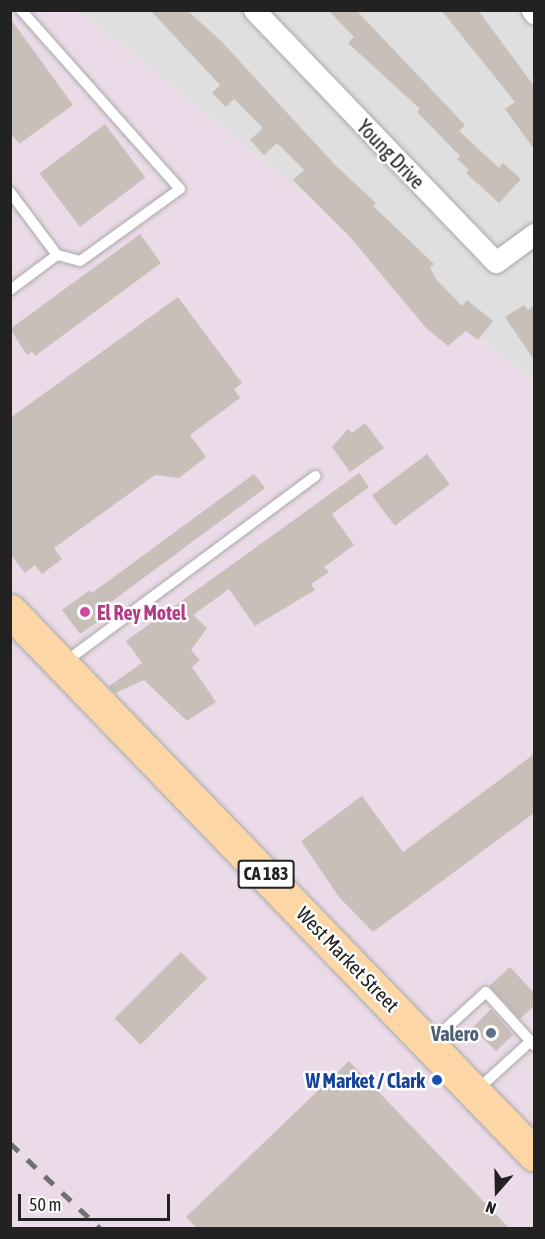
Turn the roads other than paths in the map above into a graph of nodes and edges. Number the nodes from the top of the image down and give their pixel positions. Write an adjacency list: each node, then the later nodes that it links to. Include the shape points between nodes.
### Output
1 (21, 10): 5 (lane, via 180,189 80,261)
2 (254, 10): 4 (street, Young Drive, via 495,262)
3 (10, 192): 5 (lane)
4 (534, 234)
5 (57, 255): 6 (lane)
6 (10, 290)
7 (315, 476): 9 (lane)
8 (10, 611): 9 (main road, West Market Street / CA 183)
9 (62, 664): 11 (main road, West Market Street / CA 183)
10 (533, 1043): 11 (lane, via 486,992); 12 (lane)
11 (429, 1044): 12 (main road, West Market Street / CA 183)
12 (475, 1092): 13 (main road, West Market Street / CA 183)
13 (530, 1140)

